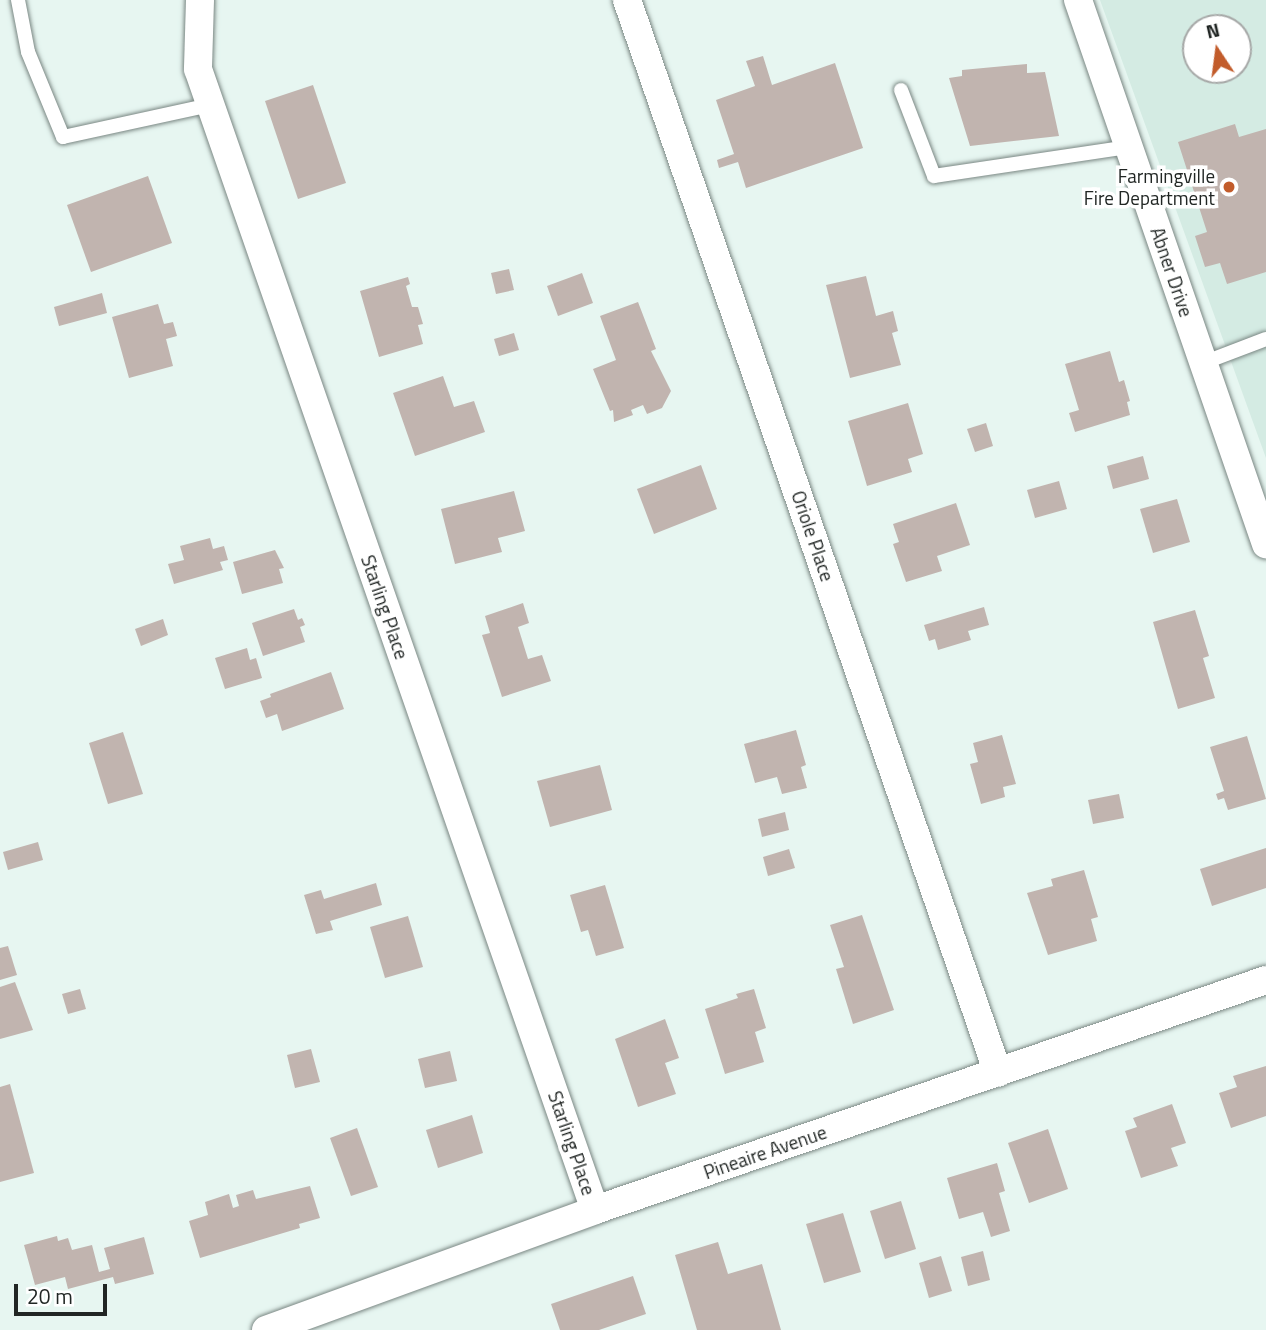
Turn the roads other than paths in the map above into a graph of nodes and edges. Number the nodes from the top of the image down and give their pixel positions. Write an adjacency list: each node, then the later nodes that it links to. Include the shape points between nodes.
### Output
1 (18, 0): 6 (lane, via 28,52 63,137)
2 (200, 0): 6 (street, Starling Place, via 198,69)
3 (627, 0): 12 (street, Oriole Place)
4 (1078, 0): 7 (street, Abner Drive)
5 (901, 90): 7 (lane, via 934,176)
6 (210, 105): 13 (street, Starling Place)
7 (1129, 147): 9 (street, Abner Drive)
8 (1266, 339): 9 (lane)
9 (1203, 363): 10 (street, Abner Drive)
10 (1265, 535)
11 (1266, 980): 12 (street, Pineaire Avenue)
12 (998, 1073): 13 (street, Pineaire Avenue)
13 (595, 1210): 14 (street, Pineaire Avenue)
14 (266, 1330)

